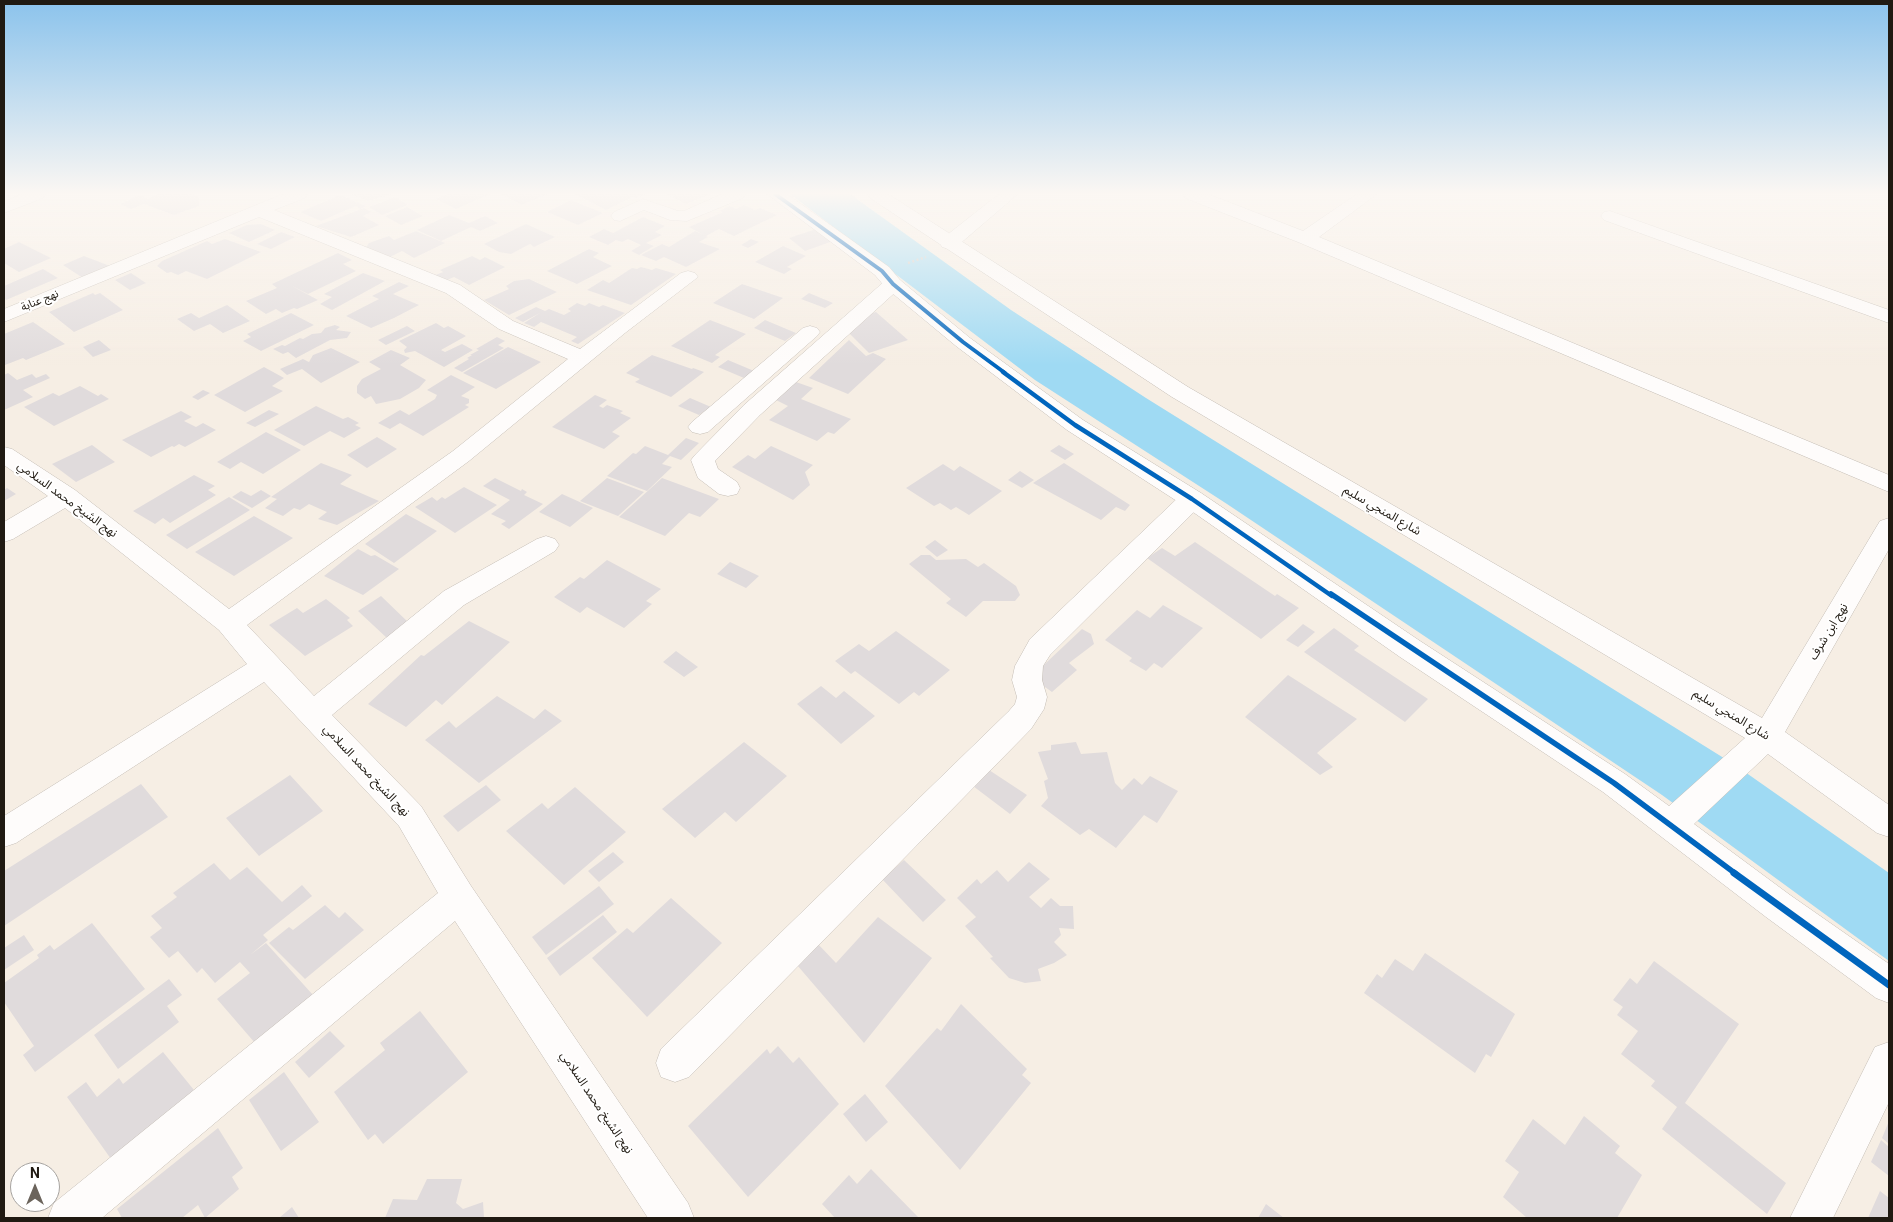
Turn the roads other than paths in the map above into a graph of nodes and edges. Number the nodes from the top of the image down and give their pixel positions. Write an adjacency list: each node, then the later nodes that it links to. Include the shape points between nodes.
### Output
1 (162, 251): 9 (street, نهج عنابة)
2 (359, 251): 11 (street, via 453,289 506,325)
3 (860, 251): 7 (street)
4 (961, 251): 24 (street, شارع المنجي سليم, via 1180,392)
5 (1336, 251): 14 (street)
6 (1707, 251): 10 (street)
7 (893, 273): 12 (street); 15 (street, via 703,460 707,473); 17 (street, via 1017,384 1075,426)
8 (688, 277): 11 (street)
9 (4, 316)
10 (1889, 317)
11 (584, 358): 21 (street, via 461,456)
12 (700, 427)
13 (4, 454): 16 (street, نهج الشيخ محمد السلامي)
14 (1889, 484)
15 (728, 488)
16 (66, 496): 19 (street); 21 (street, نهج الشيخ محمد السلامي)
17 (1192, 500): 25 (street, via 1410,649); 31 (street, via 1040,647 1029,666 1027,680 1032,697 1029,709 1020,720)
18 (1889, 527): 24 (street, نهج ابن شرف)
19 (4, 533)
20 (546, 545): 23 (street, via 454,598)
21 (229, 623): 22 (street, نهج الشيخ محمد السلامي)
22 (266, 666): 23 (street, نهج الشيخ محمد السلامي); 27 (street)
23 (313, 714): 28 (street, نهج الشيخ محمد السلامي, via 410,816)
24 (1757, 745): 25 (street, نهج ابن شرف); 26 (street, شارع المنجي سليم)
25 (1677, 820): 29 (street, via 1778,906)
26 (1889, 823)
27 (4, 833)
28 (458, 897): 32 (street); 33 (street, نهج الشيخ محمد السلامي)
29 (1889, 985)
30 (1889, 1061): 34 (street)
31 (675, 1063)
32 (70, 1218)
33 (673, 1218)
34 (1811, 1218)

